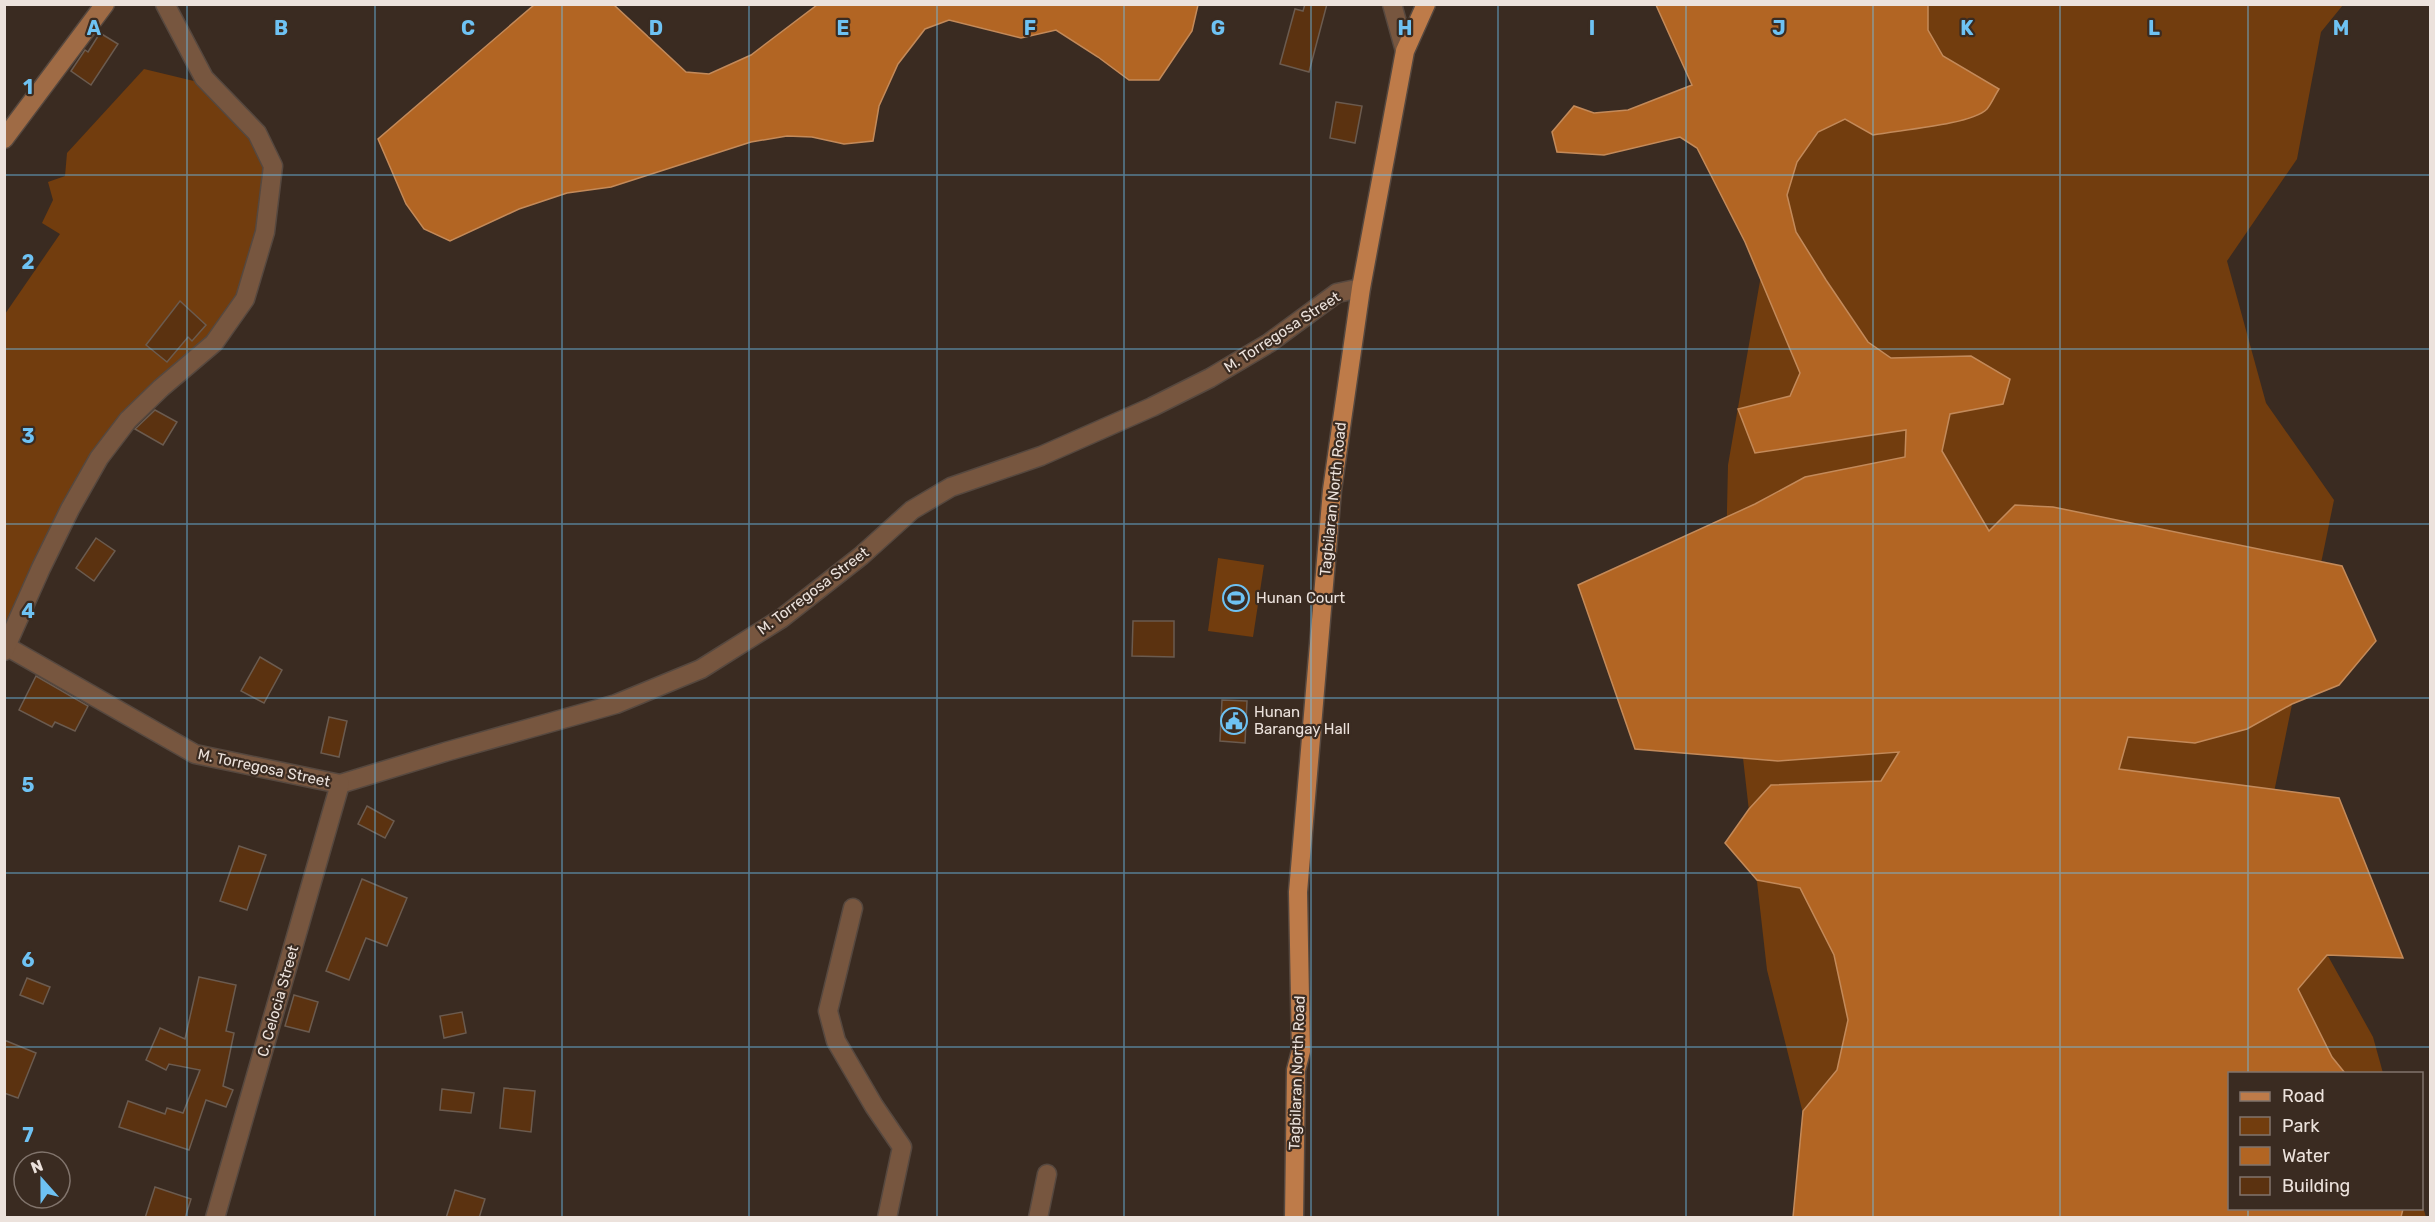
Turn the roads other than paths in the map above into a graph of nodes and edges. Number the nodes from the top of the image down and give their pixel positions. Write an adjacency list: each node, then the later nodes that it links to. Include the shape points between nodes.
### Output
1 (105, 4): 6 (street)
2 (165, 4): 8 (street, via 204,78 257,133 273,166 265,232 245,299 213,343 128,420 99,458 50,548)
3 (1392, 4): 5 (street)
4 (1426, 4): 5 (main road, Tagbilaran North Road)
5 (1405, 51): 7 (main road, Tagbilaran North Road)
6 (4, 139)
7 (1362, 288): 9 (street, M. Torregosa Street, via 1337,293 1269,343 1152,407 1041,456 951,487 912,510 782,618 701,669 616,704); 15 (main road, Tagbilaran North Road, via 1332,490 1298,892 1301,1051 1296,1070)
8 (5, 647): 9 (street, M. Torregosa Street, via 195,754)
9 (340, 784): 12 (street, C. Celocia Street)
10 (853, 908): 13 (street, via 828,1011 836,1041 902,1148)
11 (1047, 1174): 14 (street)
12 (215, 1218)
13 (887, 1218)
14 (1038, 1218)
15 (1294, 1218)

